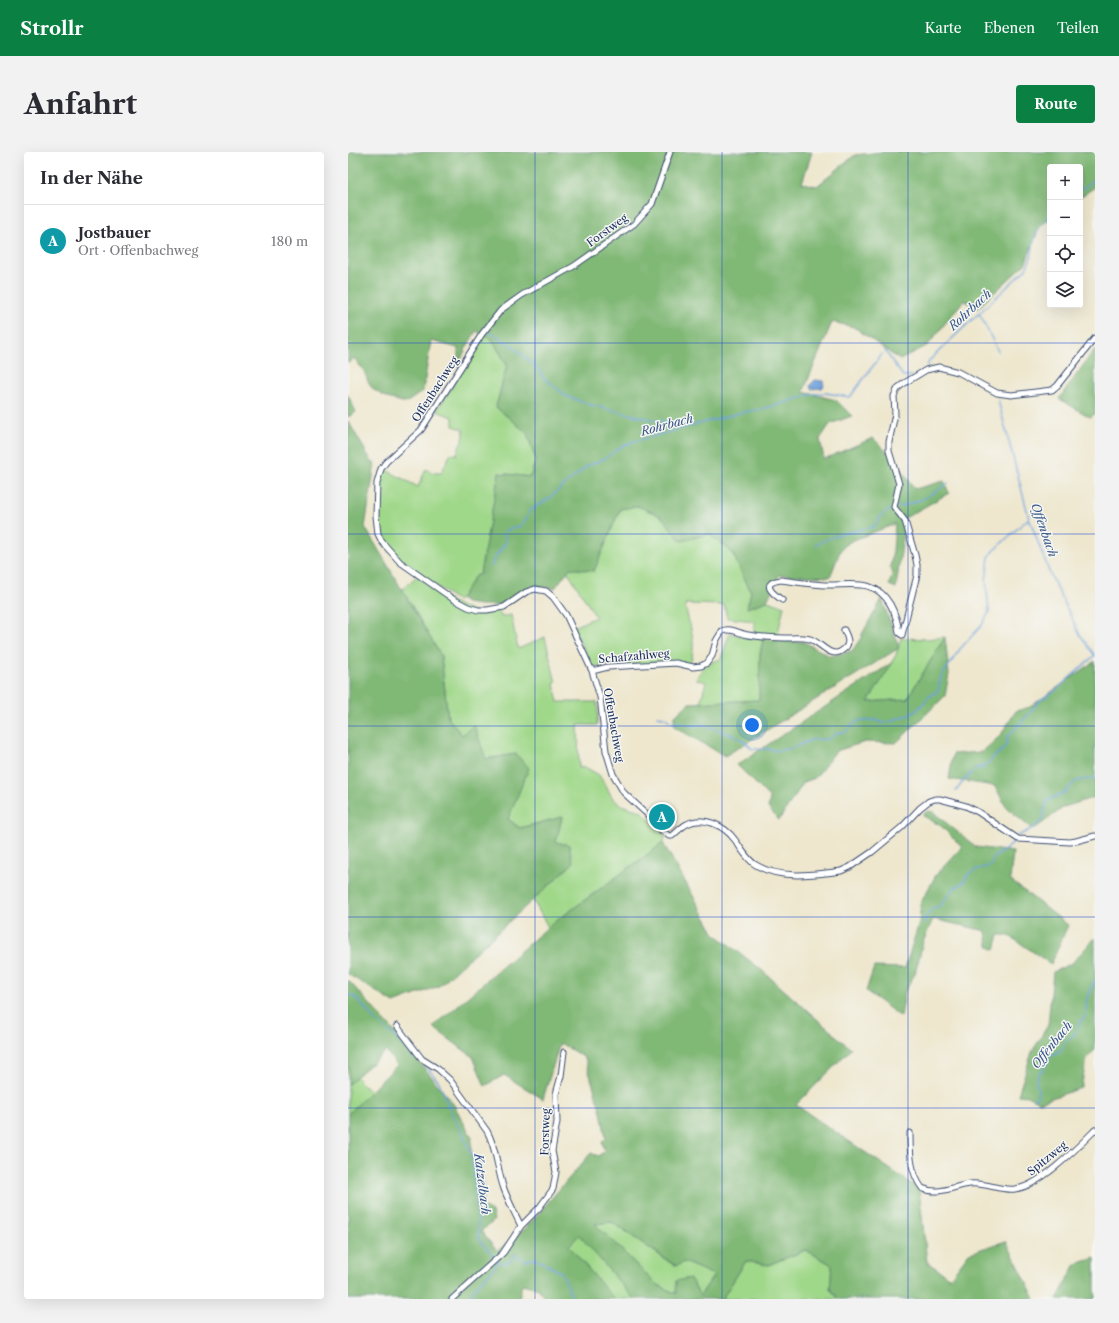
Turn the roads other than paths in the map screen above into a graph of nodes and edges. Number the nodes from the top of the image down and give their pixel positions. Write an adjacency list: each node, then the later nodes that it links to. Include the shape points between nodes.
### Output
1 (670, 152): 2 (street, Forstweg, via 652,204 634,224 574,266)
2 (522, 295): 6 (street, Offenbachweg, via 502,310 482,334 421,430 381,469 376,491 378,534 400,562 468,607 488,610 508,606 530,590 538,589 550,593 566,615)
3 (1095, 338): 4 (street, via 1052,390 1011,395 997,394 958,372 939,367 926,370 898,388 894,396 895,414 889,447 899,484 894,507 904,521 917,565 917,575 902,635 898,633 895,616 888,600 877,589 866,585 774,581 768,587)
4 (782, 600)
5 (844, 630): 6 (street, Schafzahlweg, via 848,644 838,653 827,650 809,639 771,638 726,629 716,641 712,656 701,666 676,663 608,667)
6 (592, 671): 7 (street, Offenbachweg, via 600,697 606,752 613,774 624,793 669,836 695,822 703,821 722,827 751,861 763,869 788,875 841,871 872,852 929,801 940,799 978,812 1018,838 1070,842)
7 (1095, 836)
8 (397, 1026): 12 (street, via 422,1059 450,1080 487,1131 496,1154 504,1188)
9 (564, 1052): 12 (street, Forstweg, via 556,1094 557,1122 552,1151 555,1181 550,1194)
10 (1095, 1130): 11 (street, Spitzweg, via 1057,1165 1034,1183 1023,1188 971,1184 936,1192 922,1188 914,1174)
11 (910, 1133)
12 (521, 1226): 13 (street, Forstweg, via 503,1253)
13 (452, 1299)

